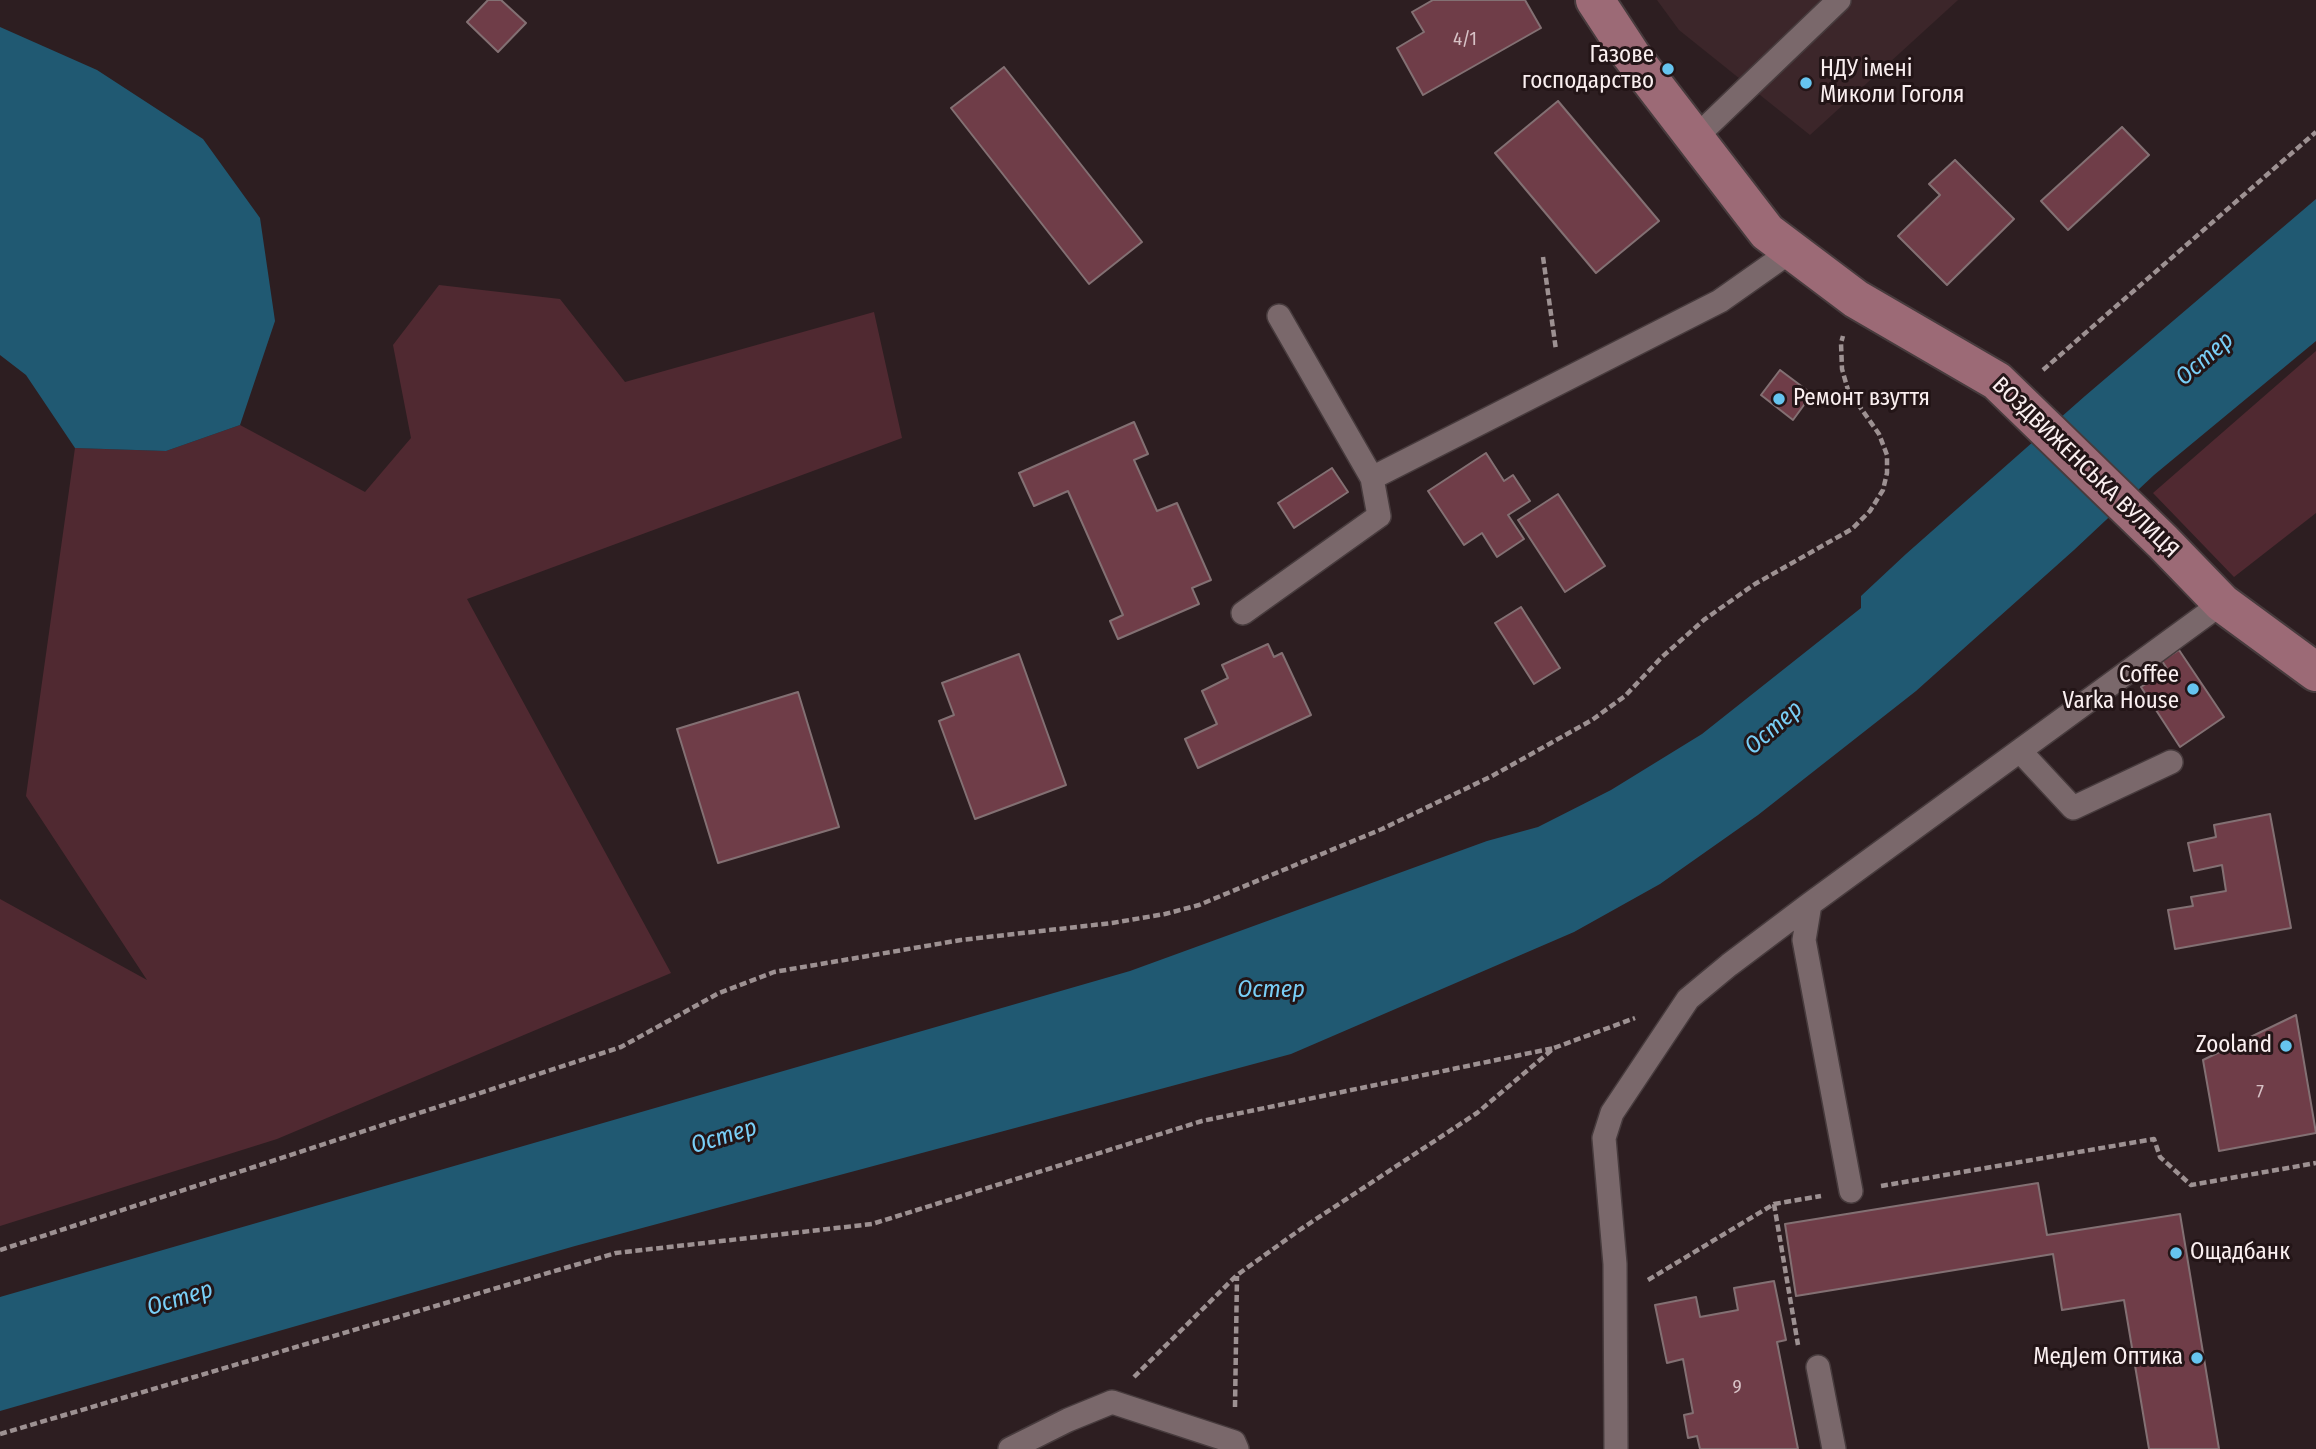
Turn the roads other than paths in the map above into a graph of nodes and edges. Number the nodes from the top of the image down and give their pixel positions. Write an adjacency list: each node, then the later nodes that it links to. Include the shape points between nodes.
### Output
1 (1595, 0): 3 (street, ВОЗДВИЖЕНСЬКА ВУЛИЦЯ)
2 (1839, 0): 3 (lane)
3 (1695, 138): 4 (street, ВОЗДВИЖЕНСЬКА ВУЛИЦЯ, via 1767,232)
4 (1791, 251): 6 (lane, via 1720,301); 7 (street, ВОЗДВИЖЕНСЬКА ВУЛИЦЯ, via 1856,299 1997,381)
5 (1279, 316): 6 (lane)
6 (1372, 478): 8 (lane, via 1379,516)
7 (2222, 603): 9 (street, ВОЗДВИЖЕНСЬКА ВУЛИЦЯ); 10 (lane)
8 (1243, 613)
9 (2316, 672)
10 (2020, 751): 11 (lane, via 2073,808); 12 (lane)
11 (2171, 762)
12 (1810, 904): 13 (lane, via 1804,940); 17 (lane, via 1688,999 1612,1113 1604,1138 1615,1264)
13 (1851, 1191)
14 (1818, 1367): 18 (lane)
15 (1235, 1446): 16 (lane, via 1112,1402)
16 (1010, 1449)
17 (1616, 1449)
18 (1834, 1449)

